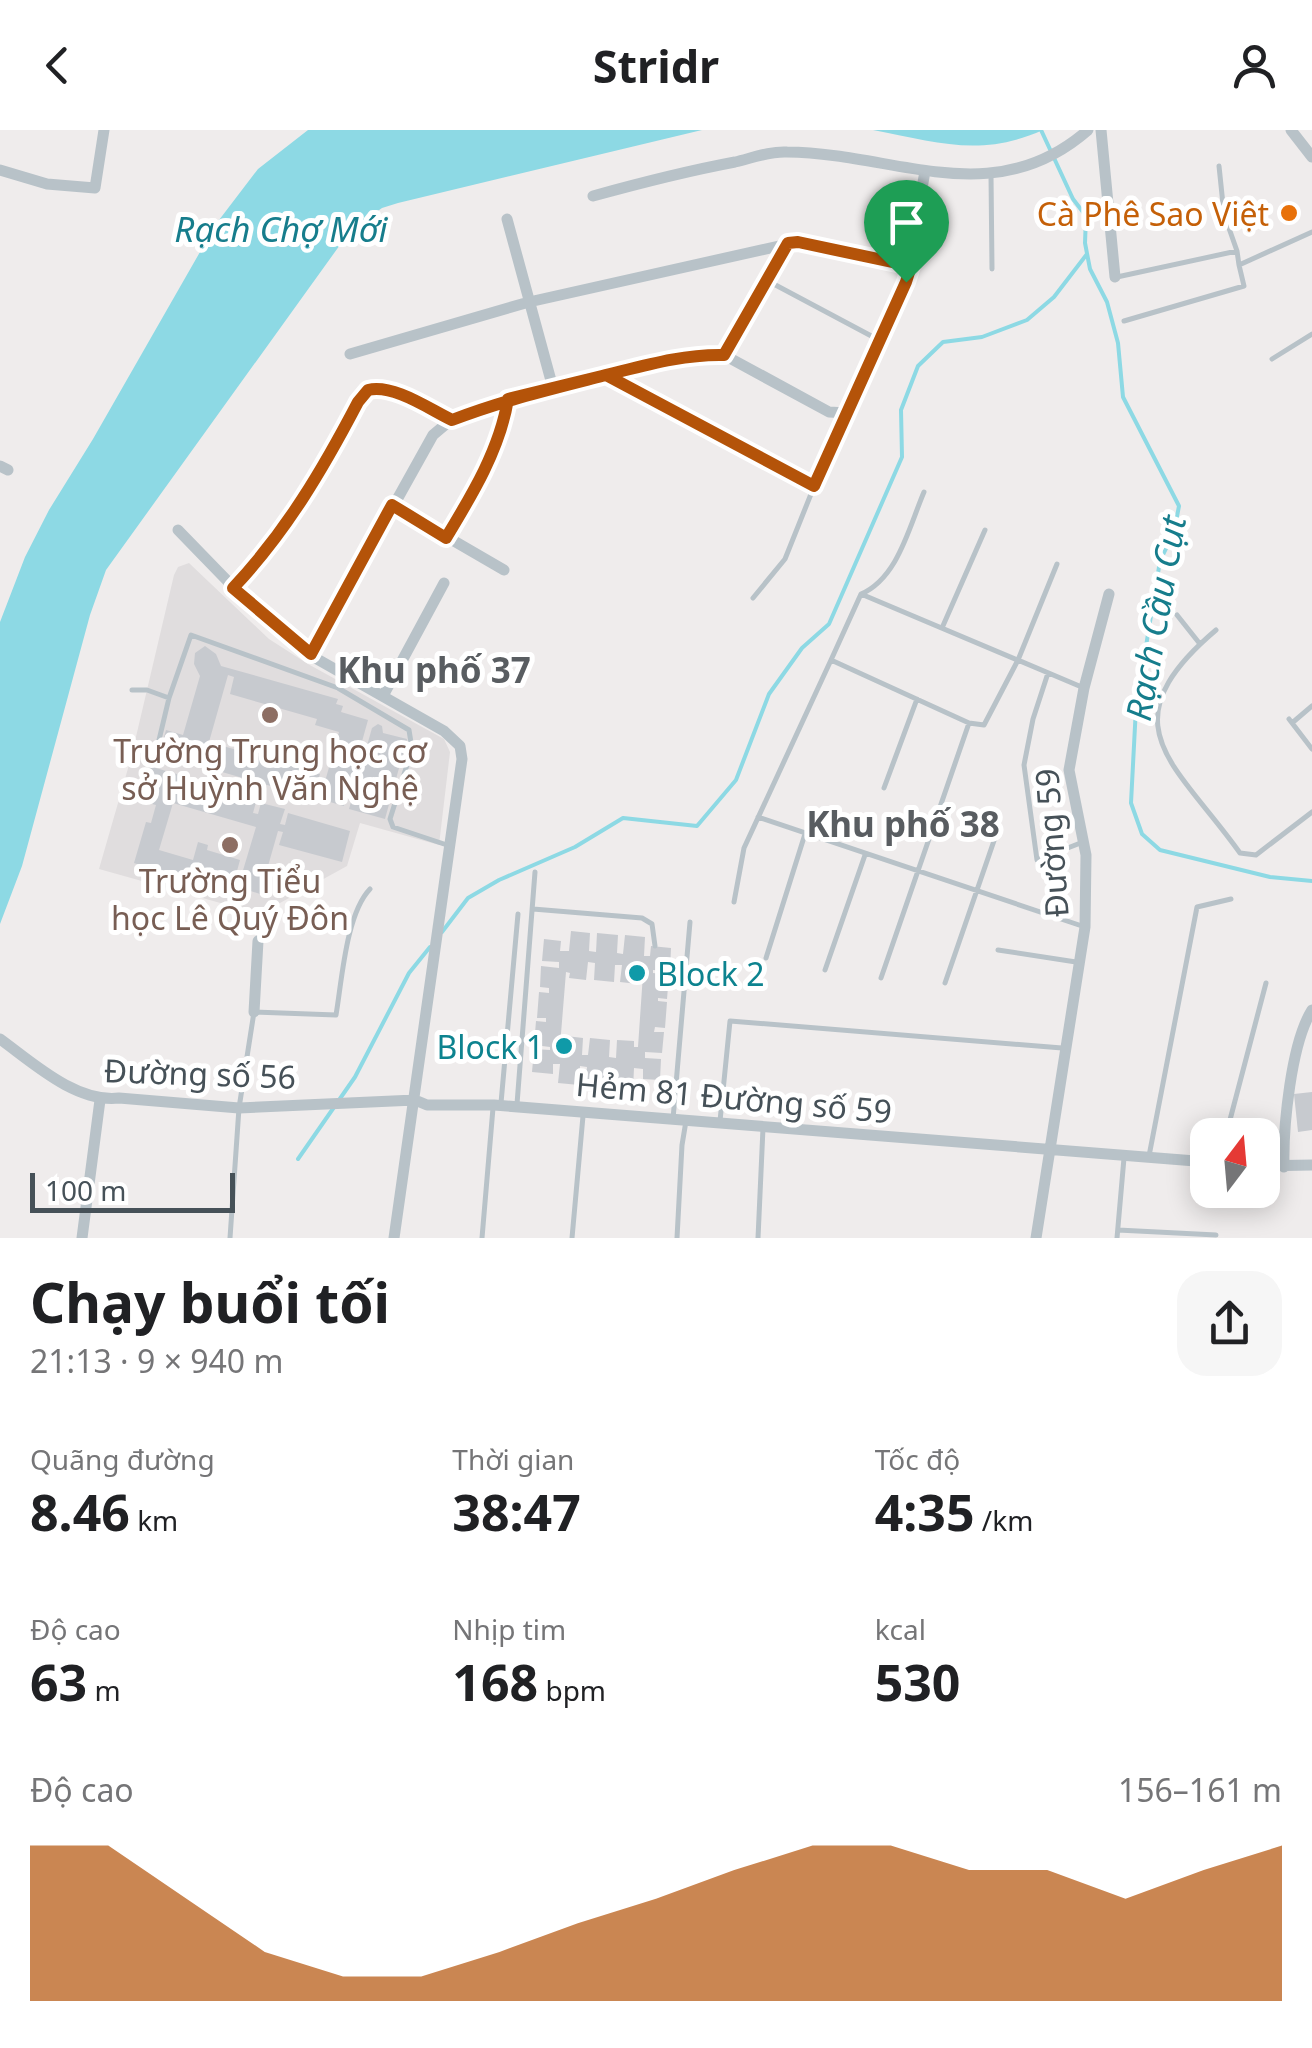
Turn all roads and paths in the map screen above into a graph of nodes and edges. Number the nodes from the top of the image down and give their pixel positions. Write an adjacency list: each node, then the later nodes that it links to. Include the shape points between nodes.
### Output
1 (104, 130): 7 (street, via 95,188 47,184)
2 (1102, 130): 18 (street)
3 (1291, 130): 5 (street)
4 (1083, 134): 9 (street, via 1032,166)
5 (1312, 157)
6 (1218, 166): 14 (lane)
7 (0, 170)
8 (924, 171): 9 (street); 10 (street, via 784,151); 16 (street)
9 (991, 175): 17 (lane)
10 (594, 196)
11 (506, 220): 20 (street)
12 (1312, 232): 15 (lane)
13 (788, 243): 16 (street); 19 (lane); 20 (street)
14 (1237, 251): 15 (lane); 18 (lane)
15 (1240, 265): 21 (lane, via 1244,286)
16 (911, 266): 23 (street)
17 (992, 269)
18 (1114, 278)
19 (767, 281): 23 (lane); 25 (lane)
20 (529, 302): 24 (street); 28 (street)
21 (1124, 322)
22 (1312, 334): 26 (lane)
23 (880, 340): 30 (street)
24 (350, 354)
25 (724, 355): 27 (street, via 692,354); 30 (street, via 828,412)
26 (1272, 359)
27 (606, 375): 28 (street); 32 (street)
28 (552, 388): 29 (street)
29 (508, 399): 31 (street); 37 (street, via 501,432)
30 (846, 414): 32 (street)
31 (452, 420): 34 (street, via 433,435); 41 (lane, via 381,388 364,394 294,514)
32 (814, 486): 44 (lane, via 784,559)
33 (924, 492): 42 (lane, via 896,558 878,587)
34 (392, 505): 37 (street); 49 (street)
35 (178, 530): 41 (street)
36 (984, 530): 46 (lane)
37 (446, 538): 39 (street)
38 (1057, 564): 51 (lane)
39 (504, 570)
40 (444, 583): 55 (street)
41 (233, 588): 49 (street)
42 (862, 594): 46 (lane); 50 (lane)
43 (1109, 594): 53 (street, Đường 59)
44 (753, 598)
45 (1177, 615): 48 (lane)
46 (942, 628): 51 (lane)
47 (1216, 630): 48 (lane)
48 (1200, 644): 63 (lane, via 1161,692 1156,725 1166,757 1240,854 1256,855)
49 (311, 654): 55 (street)
50 (832, 660): 57 (lane); 64 (lane)
51 (1018, 660): 52 (lane); 59 (lane, via 984,725)
52 (1048, 672): 53 (lane); 67 (lane, via 1024,765 1037,860)
53 (1084, 688): 67 (street, Đường 59, via 1069,770)
54 (132, 690): 56 (lane)
55 (383, 696): 68 (street, via 460,746)
56 (168, 698): 60 (lane); 68 (lane, via 191,635 338,688 409,730 412,749 393,827)
57 (917, 699): 59 (lane); 62 (lane)
58 (1312, 706): 61 (lane, via 1291,721)
59 (970, 724): 71 (lane)
60 (160, 740)
61 (1312, 749)
62 (884, 788)
63 (1312, 812)
64 (758, 817): 66 (lane); 75 (lane, via 744,848)
65 (998, 832): 73 (lane)
66 (804, 834): 69 (lane); 83 (lane)
67 (1083, 842): 79 (street, Đường 59)
68 (449, 846): 94 (street)
69 (865, 854): 71 (lane); 85 (lane)
70 (535, 872): 76 (lane)
71 (918, 872): 73 (lane); 86 (lane)
72 (370, 889): 90 (lane, via 360,898 336,1015)
73 (977, 891): 79 (lane); 87 (lane)
74 (1231, 900): 105 (lane, via 1197,908)
75 (734, 902)
76 (533, 909): 81 (lane, via 642,918 652,924); 96 (lane)
77 (518, 914): 95 (lane)
78 (690, 922): 100 (lane)
79 (1085, 927): 84 (street, Đường 59)
80 (258, 942): 90 (street)
81 (655, 946)
82 (998, 950): 84 (lane)
83 (766, 958)
84 (1079, 963): 92 (street, Đường 59)
85 (826, 970)
86 (881, 978)
87 (945, 983)
88 (1266, 983): 99 (lane)
89 (1312, 1010): 109 (street, via 1295,1063)
90 (254, 1012): 97 (lane)
91 (0, 1039): 93 (street, Đường số 56)
92 (1066, 1048): 101 (lane, via 730,1021); 103 (street, Đường 59)
93 (100, 1100): 97 (street, Đường số 56); 112 (street)
94 (415, 1100): 95 (street, Hẻm 81 Đường số 59); 97 (street, Đường số 56); 114 (street)
95 (497, 1106): 96 (street, Hẻm 81 Đường số 59); 115 (lane)
96 (516, 1107): 98 (street, Hẻm 81 Đường số 59)
97 (239, 1108): 113 (lane)
98 (583, 1112): 100 (street, Hẻm 81 Đường số 59); 116 (lane)
99 (1230, 1118)
100 (680, 1120): 101 (street, Hẻm 81 Đường số 59); 117 (lane)
101 (720, 1124): 102 (street, Hẻm 81 Đường số 59)
102 (763, 1128): 103 (street, Hẻm 81 Đường số 59); 118 (lane)
103 (1050, 1150): 104 (street, Hẻm 81 Đường số 59); 119 (street, Đường 59)
104 (1124, 1155): 105 (street, Hẻm 81 Đường số 59); 110 (lane)
105 (1149, 1156): 106 (street, Hẻm 81 Đường số 59)
106 (1190, 1160)
107 (1312, 1165): 109 (street)
108 (1280, 1167): 109 (street)
109 (1284, 1167)
110 (1118, 1230): 111 (lane); 120 (lane)
111 (1216, 1235)
112 (82, 1238)
113 (230, 1238)
114 (394, 1238)
115 (482, 1238)
116 (572, 1238)
117 (676, 1238)
118 (758, 1238)
119 (1036, 1238)
120 (1117, 1238)

